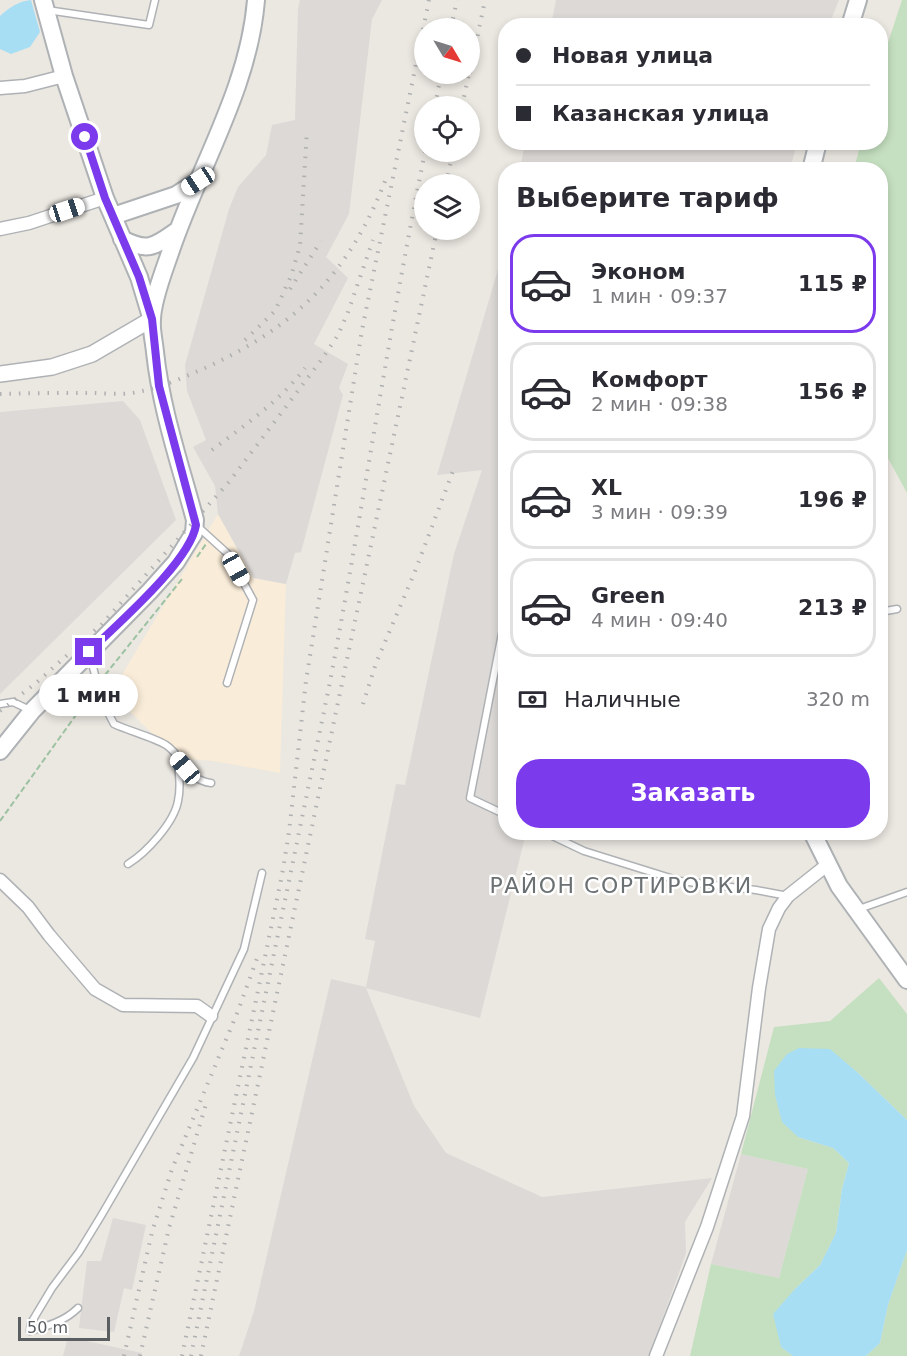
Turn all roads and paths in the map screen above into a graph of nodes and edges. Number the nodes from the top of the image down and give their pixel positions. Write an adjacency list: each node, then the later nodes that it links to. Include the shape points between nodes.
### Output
1 (154, 0): 4 (lane, via 149,25)
2 (256, 0): 8 (main road, via 246,56)
3 (858, 0): 5 (main road)
4 (44, 5): 6 (main road)
5 (852, 18)
6 (64, 76): 7 (street); 9 (main road)
7 (0, 88)
8 (198, 181): 10 (main road, via 176,195); 12 (main road)
9 (105, 198): 10 (main road); 11 (street)
10 (113, 216): 13 (main road)
11 (0, 229)
12 (178, 230): 13 (main road, via 148,247); 14 (main road)
13 (122, 239): 14 (main road)
14 (152, 319): 15 (street, via 92,354 52,367); 16 (main road, via 159,386)
15 (0, 374)
16 (195, 522): 19 (main road, via 194,533 176,562); 21 (lane, via 228,554 253,600)
17 (897, 609): 18 (lane)
18 (888, 611)
19 (89, 652): 23 (main road); 25 (lane, via 102,701 114,724 167,746)
20 (498, 654): 27 (lane, via 470,798)
21 (227, 683)
22 (0, 704): 23 (lane, via 13,702)
23 (32, 711): 24 (main road)
24 (0, 751)
25 (177, 758): 26 (lane, via 202,782); 30 (lane, via 178,804 162,831)
26 (211, 783)
27 (498, 811)
28 (561, 840): 35 (lane, via 680,881)
29 (816, 840): 31 (main road)
30 (128, 864)
31 (827, 865): 35 (street); 36 (main road)
32 (262, 873): 38 (lane, via 244,949)
33 (0, 880): 38 (street, via 28,907 95,989 123,1005 197,1006)
34 (907, 892): 36 (lane)
35 (788, 896): 40 (street, via 769,929 743,1116 707,1227)
36 (855, 911): 37 (main road)
37 (907, 980)
38 (211, 1016): 39 (lane, via 193,1058 79,1252 31,1323 30,1331 69,1316)
39 (78, 1308)
40 (656, 1356)

